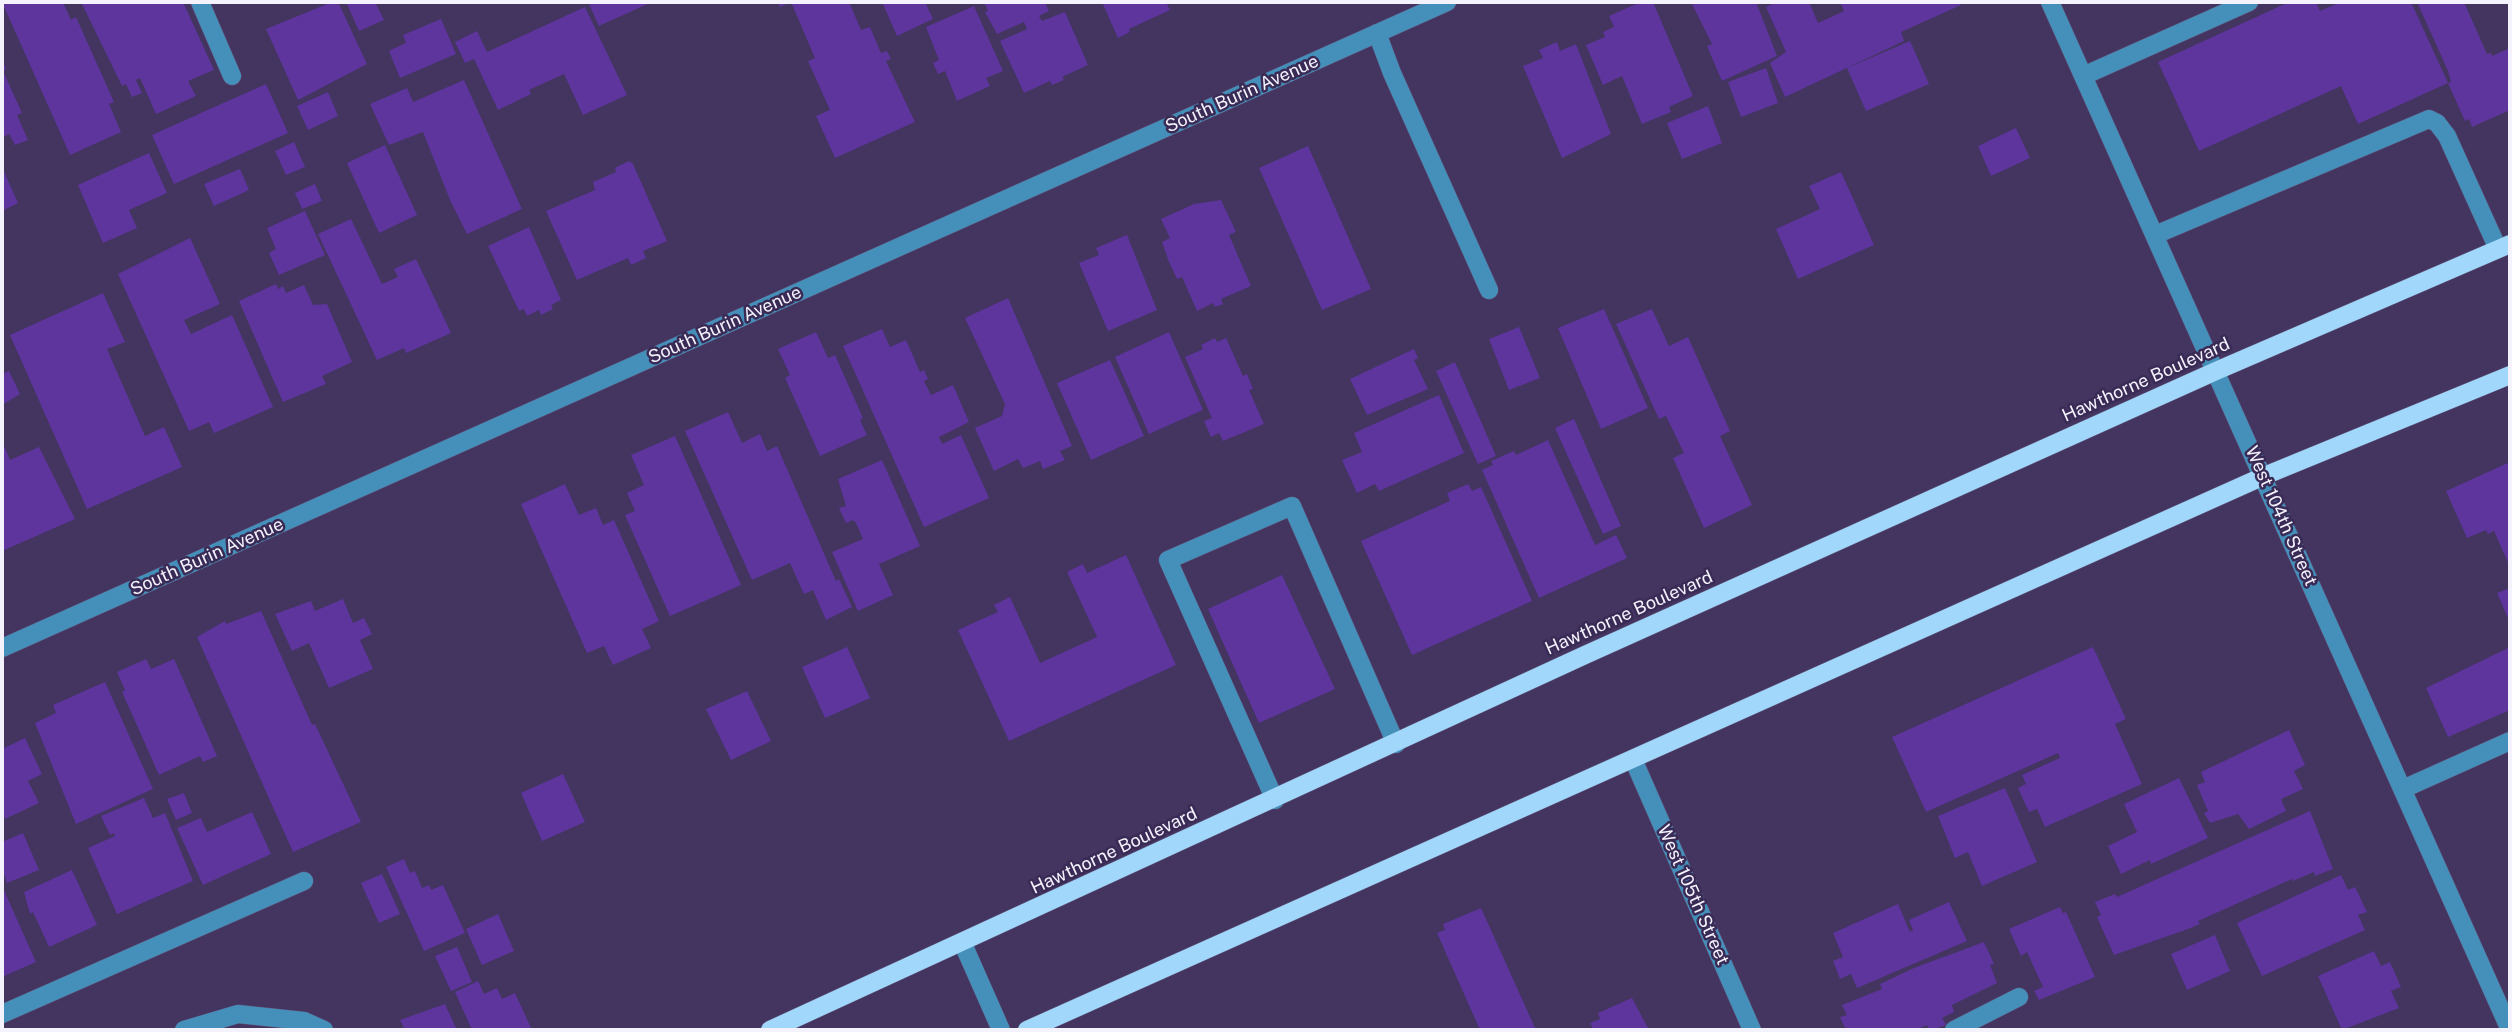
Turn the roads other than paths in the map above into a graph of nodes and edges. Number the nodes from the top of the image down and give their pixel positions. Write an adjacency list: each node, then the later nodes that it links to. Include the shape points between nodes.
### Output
1 (201, 2): 6 (street)
2 (1447, 2): 5 (street, South Burin Avenue)
3 (2050, 2): 7 (street, West 104th Street)
4 (2249, 2): 7 (street)
5 (1377, 33): 10 (street); 14 (street, South Burin Avenue)
6 (232, 76)
7 (2083, 76): 8 (street, West 104th Street)
8 (2155, 235): 9 (street, via 2429,119 2447,136); 11 (street, West 104th Street)
9 (2504, 247): 11 (main road, Hawthorne Boulevard)
10 (1489, 290)
11 (2216, 372): 13 (street, West 104th Street); 16 (main road, Hawthorne Boulevard)
12 (2510, 374): 13 (main road)
13 (2264, 476): 17 (main road); 18 (street, West 104th Street)
14 (2, 649)
15 (2510, 741): 18 (street)
16 (1395, 744): 19 (main road, Hawthorne Boulevard); 19 (street, via 1292,506 1168,560)
17 (1633, 759): 28 (main road); 29 (street, West 105th Street)
18 (2403, 789): 31 (street, West 104th Street)
19 (1275, 800): 21 (main road, Hawthorne Boulevard)
20 (304, 881): 23 (street)
21 (963, 944): 26 (main road, Hawthorne Boulevard); 27 (street)
22 (2019, 996): 30 (street)
23 (2, 1014)
24 (184, 1030): 25 (street, via 239,1014 304,1021)
25 (324, 1030)
26 (769, 1030)
27 (1001, 1030)
28 (1027, 1030)
29 (1752, 1030)
30 (1954, 1030)
31 (2510, 1030)

